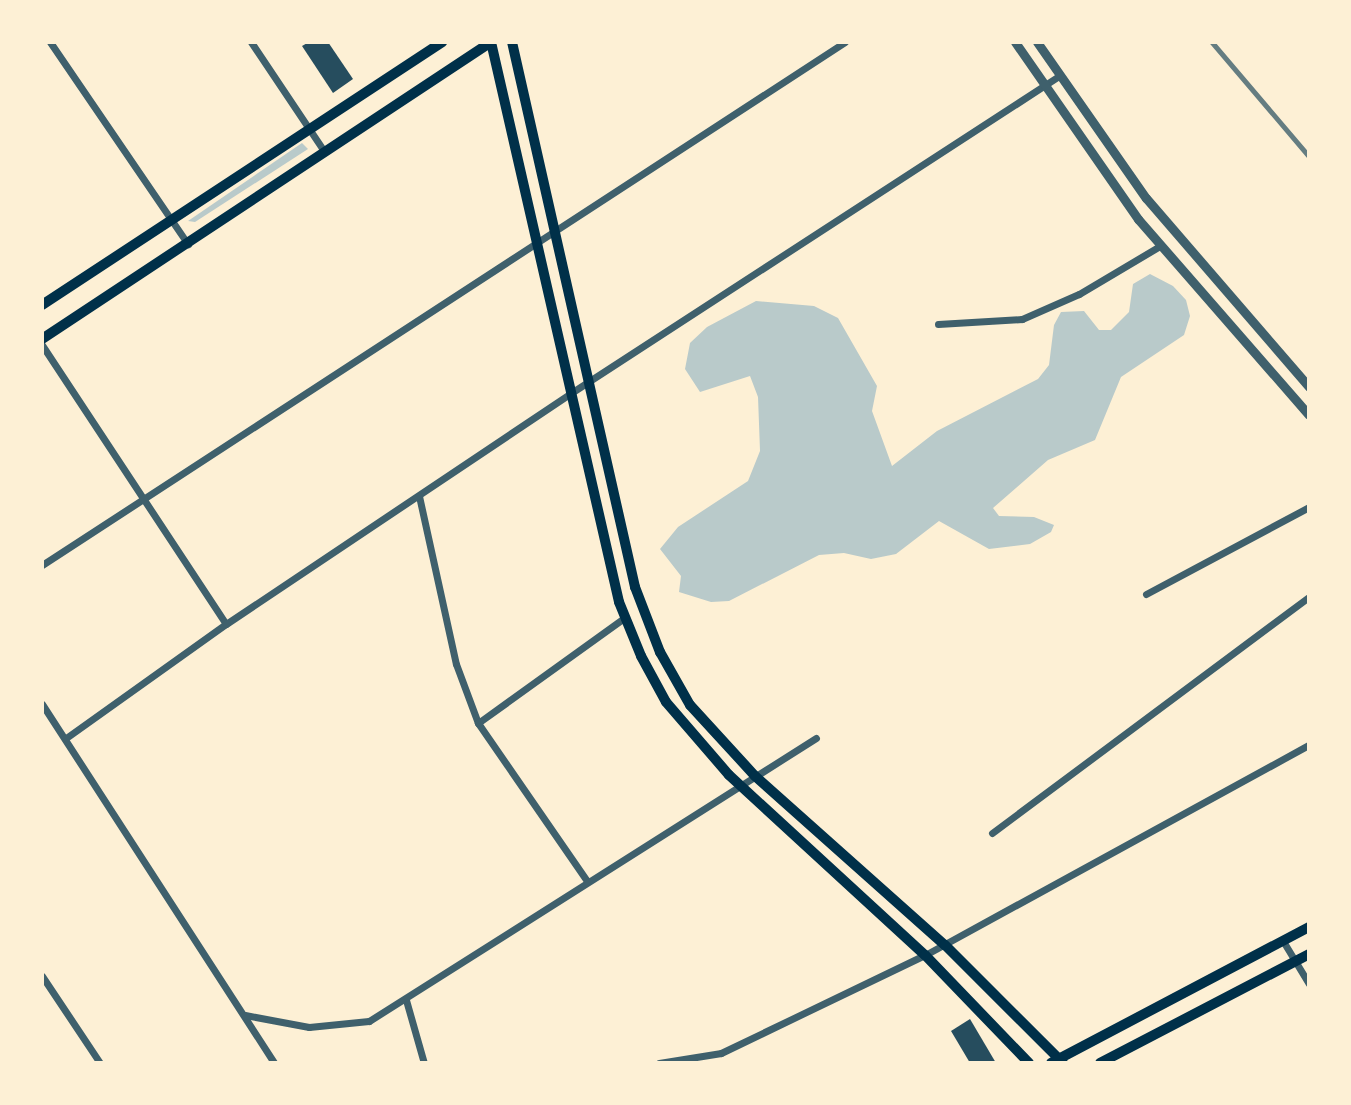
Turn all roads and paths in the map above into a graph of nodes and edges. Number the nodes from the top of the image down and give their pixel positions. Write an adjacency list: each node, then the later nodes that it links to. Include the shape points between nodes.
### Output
1 (50, 42): 13 (street)
2 (251, 42): 11 (street)
3 (442, 42): 11 (main road)
4 (491, 42): 12 (main road); 15 (main road)
5 (512, 42): 14 (main road)
6 (845, 42): 14 (street)
7 (1015, 42): 10 (street)
8 (1037, 42): 9 (street)
9 (1059, 76): 10 (street); 23 (street, via 1188,251)
10 (1044, 86): 17 (street); 22 (street)
11 (309, 127): 12 (street); 13 (main road)
12 (324, 151): 16 (main road)
13 (170, 219): 16 (street); 18 (main road)
14 (555, 231): 15 (street); 22 (main road)
15 (539, 242): 24 (main road); 27 (street)
16 (188, 244): 20 (main road)
17 (1160, 246): 19 (street, via 1079,294 1022,318); 25 (street)
18 (42, 305)
19 (938, 324)
20 (42, 339)
21 (42, 345): 27 (street)
22 (590, 384): 24 (street); 39 (main road, via 645,619 690,705)
23 (1309, 387)
24 (571, 393): 26 (street); 32 (main road)
25 (1309, 415)
26 (419, 496): 33 (street); 35 (street, via 456,664)
27 (145, 499): 29 (street); 33 (street)
28 (1309, 507): 30 (street)
29 (42, 565)
30 (1146, 594)
31 (1309, 597): 41 (street)
32 (624, 618): 35 (street); 40 (main road, via 666,702)
33 (226, 624): 36 (street)
34 (42, 704): 36 (street)
35 (478, 723): 42 (street)
36 (66, 738): 52 (street)
37 (816, 738): 39 (street)
38 (1309, 745): 45 (street)
39 (755, 776): 40 (street); 45 (main road)
40 (740, 785): 42 (street); 47 (main road)
41 (992, 833)
42 (587, 881): 51 (street)
43 (1309, 927): 44 (main road)
44 (1283, 941): 48 (street); 53 (main road)
45 (945, 945): 47 (street); 53 (main road)
46 (1309, 954): 48 (main road)
47 (925, 955): 57 (street, via 721,1053); 58 (main road)
48 (1296, 961): 50 (street); 59 (main road)
49 (42, 976): 54 (street)
50 (1309, 984)
51 (407, 1000): 52 (street, via 369,1021 335,1028); 56 (street)
52 (245, 1015): 55 (street)
53 (1058, 1061)
54 (100, 1063)
55 (274, 1063)
56 (424, 1063)
57 (659, 1063)
58 (1030, 1063)
59 (1100, 1063)

